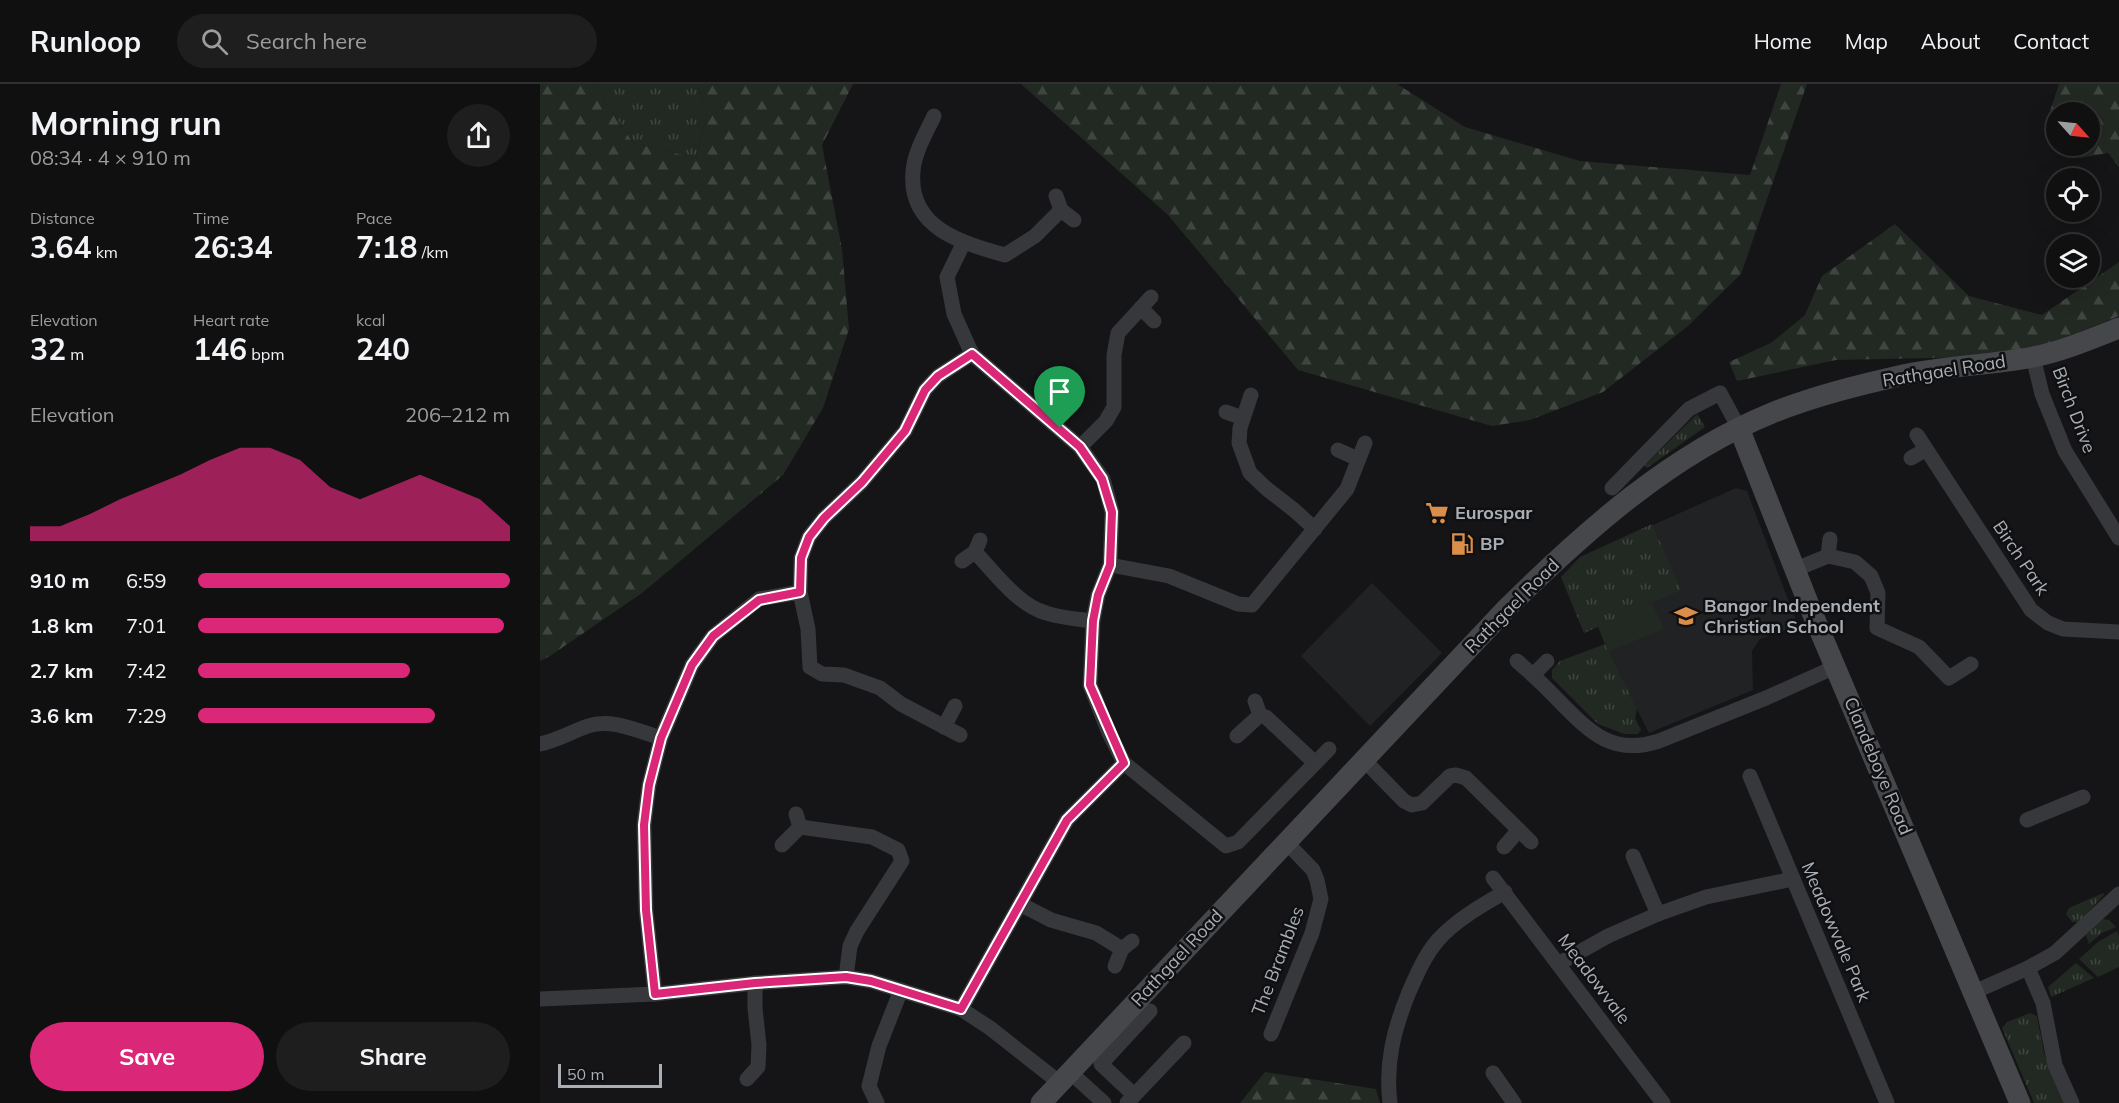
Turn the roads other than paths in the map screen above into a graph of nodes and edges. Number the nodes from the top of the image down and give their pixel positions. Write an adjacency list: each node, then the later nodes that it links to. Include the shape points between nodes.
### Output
1 (934, 116): 3 (street, via 912,171 915,199 927,222)
2 (1064, 208): 3 (street, via 1035,236 1005,255)
3 (964, 242): 6 (street, via 947,277 954,314)
4 (1154, 321): 14 (street, via 1146,303 1118,333 1113,407 1106,421)
5 (2119, 328): 7 (street, Rathgael Road)
6 (972, 354): 14 (street); 27 (street, via 938,376 925,390 905,431 809,537 801,558)
7 (2033, 357): 11 (street, Rathgael Road, via 1894,378 1825,394); 21 (street, Birch Drive, via 2042,394 2065,452)
8 (1251, 395): 10 (street)
9 (1226, 412): 10 (street)
10 (1243, 418): 20 (street, via 1239,442 1250,472)
11 (1739, 428): 19 (street, via 1720,393 1689,409); 26 (street, Clandeboye Road); 42 (street, Rathgael Road, via 1634,495 1556,561)
12 (1917, 435): 16 (street, Birch Park)
13 (1365, 443): 18 (street)
14 (1080, 447): 25 (street, via 1102,479 1112,512)
15 (1338, 450): 18 (street)
16 (1926, 450): 17 (street); 29 (street, Birch Park, via 2031,610 2063,629)
17 (1911, 458)
18 (1358, 459): 20 (street, via 1347,489)
19 (1612, 488)
20 (1315, 529): 25 (street, via 1252,606 1169,576)
21 (2119, 538)
22 (1830, 539): 23 (street)
23 (1828, 556): 26 (street); 32 (street, via 1855,562 1871,576 1878,593 1877,628 1919,647 1949,678)
24 (962, 561): 28 (street, via 978,546 1015,594 1034,608 1047,614)
25 (1110, 565): 28 (street)
26 (1796, 569): 33 (street, Clandeboye Road)
27 (800, 592): 36 (street, via 808,629 810,667 822,674 844,675 880,688); 39 (street, via 759,600 713,636 692,665)
28 (1093, 621): 43 (street, via 1090,685)
29 (2119, 632)
30 (1547, 660): 34 (street)
31 (1517, 661): 34 (street)
32 (1971, 664)
33 (1835, 667): 34 (street, via 1659,741 1631,746 1587,729); 66 (street, Clandeboye Road)
34 (1533, 675)
35 (955, 706): 36 (street)
36 (944, 727): 37 (street)
37 (960, 735)
38 (1238, 736): 44 (street, via 1258,708)
39 (661, 738): 40 (street, via 612,723 590,726); 67 (street, via 644,825 646,910)
40 (540, 744)
41 (1329, 749): 44 (street)
42 (1364, 760): 48 (street, via 1412,805 1422,803 1450,776 1466,778); 49 (street, Rathgael Road)
43 (1124, 763): 44 (street, via 1226,846 1238,842); 58 (street, via 1067,820)
44 (1315, 763)
45 (1750, 776): 55 (street, Meadowvale Park)
46 (2083, 797): 47 (street)
47 (2027, 820)
48 (1519, 830): 50 (street); 52 (street)
49 (1286, 842): 71 (street, The Brambles, via 1313,870 1321,899 1312,933); 74 (street, Rathgael Road)
50 (1531, 842)
51 (782, 845): 63 (street, via 798,821 873,837 898,850 902,861 850,946)
52 (1504, 847)
53 (1633, 856): 59 (street)
54 (1493, 878): 56 (street, Meadowvale)
55 (1793, 879): 59 (street, via 1706,897); 83 (street, Meadowvale Park)
56 (1505, 892): 60 (street, Meadowvale); 80 (street, via 1448,930 1424,961 1392,1040 1388,1071)
57 (2119, 894): 62 (street, via 2055,953)
58 (1020, 904): 61 (street, via 1051,920 1127,945); 69 (street)
59 (1658, 914): 60 (street)
60 (1558, 964): 82 (street, Meadowvale)
61 (1115, 966)
62 (2028, 968): 66 (street); 85 (street, via 2043,1003 2055,1065)
63 (846, 977): 64 (street); 65 (street)
64 (755, 983): 67 (street); 75 (street, via 758,1067)
65 (901, 990): 69 (street); 77 (street, via 869,1086)
66 (1974, 992): 84 (street, Clandeboye Road)
67 (655, 994): 68 (street)
68 (540, 999)
69 (961, 1009): 74 (street)
70 (1150, 1011): 76 (street, via 1101,1064)
71 (1271, 1034)
72 (1184, 1043): 76 (street)
73 (1493, 1073): 81 (street)
74 (1065, 1078): 78 (street, Rathgael Road); 79 (street)
75 (747, 1079)
76 (1130, 1099)
77 (877, 1103)
78 (1041, 1103)
79 (1104, 1103)
80 (1390, 1103)
81 (1514, 1103)
82 (1663, 1103)
83 (1887, 1103)
84 (2020, 1103)
85 (2072, 1103)

